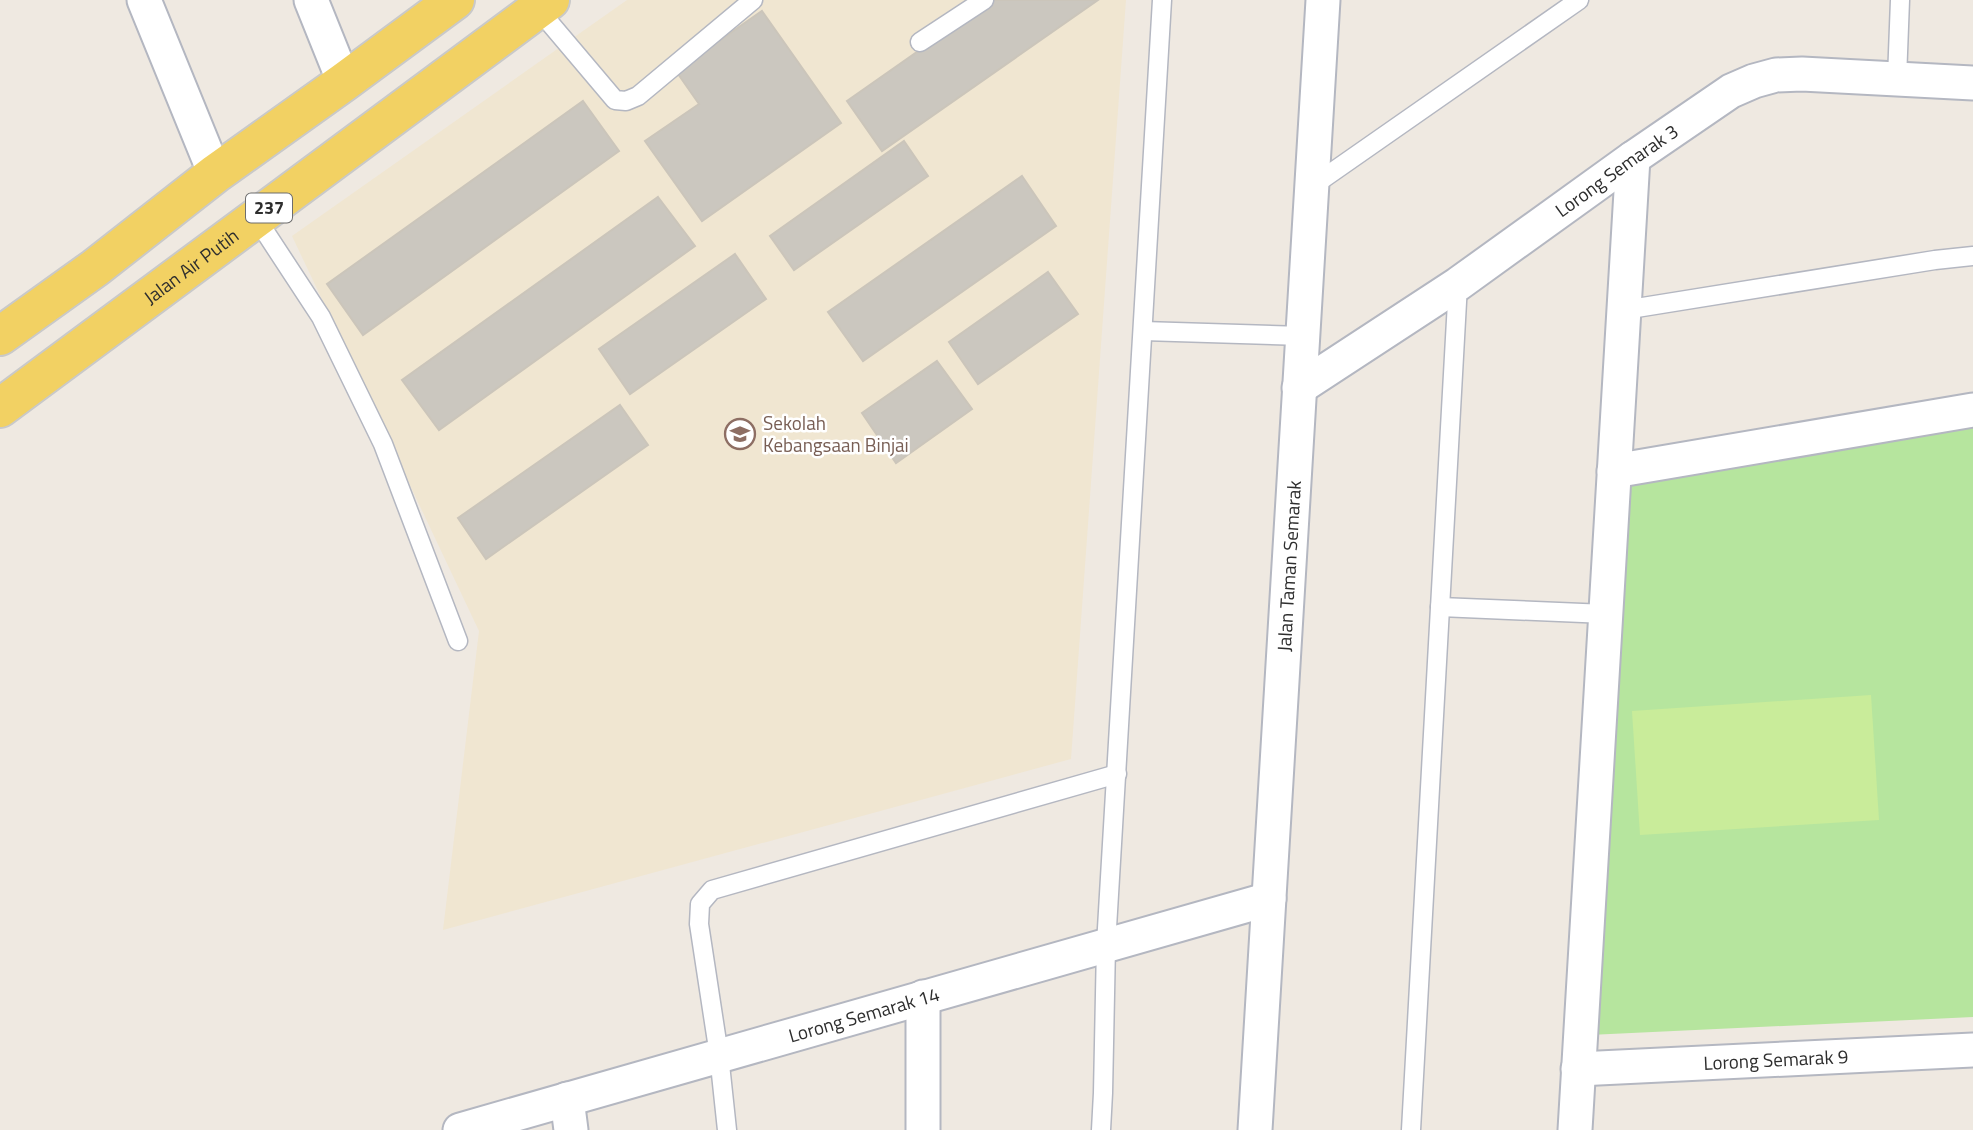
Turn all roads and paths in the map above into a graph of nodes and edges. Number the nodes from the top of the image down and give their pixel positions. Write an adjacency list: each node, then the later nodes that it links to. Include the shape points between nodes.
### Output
1 (144, 0): 16 (street)
2 (311, 0): 13 (street)
3 (455, 0): 13 (main road)
4 (754, 0): 10 (lane, via 638,96 626,101 615,100)
5 (984, 0): 11 (lane)
6 (1162, 0): 22 (lane)
7 (1579, 0): 17 (lane)
8 (1900, 0): 12 (lane)
9 (1324, 1): 17 (street, Jalan Taman Semarak)
10 (544, 4): 18 (main road, Jalan Air Putih / 237)
11 (920, 42)
12 (1897, 79): 14 (street, Lorong Semarak 3); 15 (street, Lorong Semarak 3, via 1802,74 1755,81 1731,91)
13 (344, 82): 16 (main road)
14 (1973, 83)
15 (1633, 158): 20 (street, Lorong Semarak 3); 21 (street)
16 (215, 174): 24 (main road)
17 (1311, 187): 23 (street, Jalan Taman Semarak)
18 (256, 218): 26 (main road, Jalan Air Putih / 237); 31 (lane, via 321,317 383,444)
19 (1973, 256): 21 (lane)
20 (1458, 284): 25 (street, Lorong Semarak 3); 29 (lane)
21 (1624, 310): 28 (street)
22 (1143, 331): 23 (lane); 32 (lane)
23 (1303, 336): 25 (street, Jalan Taman Semarak)
24 (0, 337)
25 (1299, 388): 33 (street, Jalan Taman Semarak)
26 (0, 408)
27 (1973, 410): 28 (street)
28 (1614, 471): 30 (street)
29 (1440, 607): 30 (lane); 45 (lane)
30 (1606, 614): 38 (street)
31 (458, 641)
32 (1117, 774): 34 (lane); 37 (lane, via 712,890 700,904 699,924)
33 (1269, 899): 34 (street, Lorong Semarak 14); 44 (street, Jalan Taman Semarak)
34 (1106, 945): 35 (street, Lorong Semarak 14); 43 (lane)
35 (923, 997): 37 (street, Lorong Semarak 14); 42 (street)
36 (1973, 1050): 38 (street, Lorong Semarak 9)
37 (719, 1055): 39 (street, Lorong Semarak 14); 41 (lane)
38 (1578, 1069): 46 (street)
39 (569, 1114): 40 (street, Lorong Semarak 14)
40 (460, 1130)
41 (727, 1130)
42 (923, 1130)
43 (1101, 1130)
44 (1255, 1130)
45 (1411, 1130)
46 (1575, 1130)

